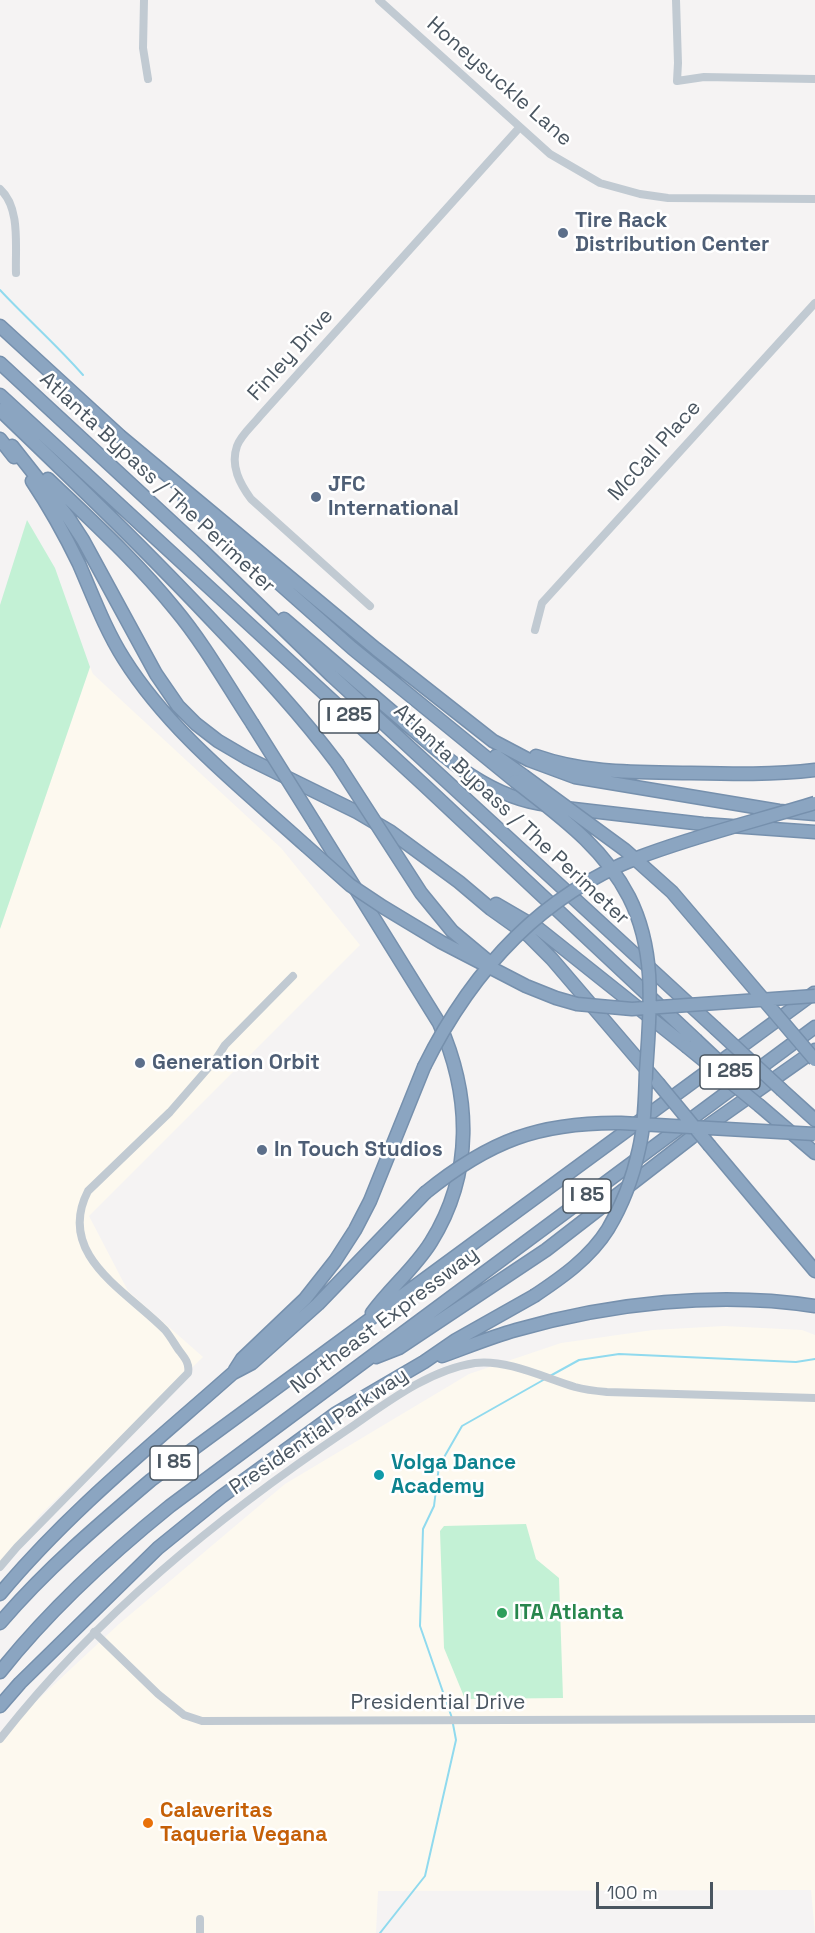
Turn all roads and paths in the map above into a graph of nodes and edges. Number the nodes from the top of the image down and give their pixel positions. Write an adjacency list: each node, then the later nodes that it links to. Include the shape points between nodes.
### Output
1 (144, 0): 4 (street, via 143,48)
2 (379, 0): 6 (street, Honeysuckle Lane)
3 (676, 0): 5 (street, via 676,81 704,77)
4 (148, 79)
5 (815, 79)
6 (519, 128): 8 (street, Honeysuckle Lane, via 583,175 640,194); 19 (street, Finley Drive, via 260,416 237,447 238,482 251,499)
7 (0, 189): 9 (street, via 8,196 13,210)
8 (815, 199)
9 (16, 273)
10 (815, 303): 20 (street, McCall Place, via 543,603)
11 (0, 326): 15 (highway)
12 (0, 363): 18 (highway, Atlanta Bypass / The Perimeter / I 285)
13 (0, 395): 32 (highway, Atlanta Bypass / The Perimeter / I 285, via 415,777)
14 (0, 410): 28 (highway, bridge, via 156,561 305,720 421,893 452,931)
15 (120, 436): 21 (highway); 23 (highway, via 201,515 352,648)
16 (0, 437): 17 (highway); 28 (highway, bridge, via 55,516 123,657 184,735 350,885 441,942)
17 (12, 446): 27 (highway, via 68,517 156,675 196,724 247,758 391,832); 40 (highway, bridge, via 131,559 207,652 439,1023 463,1105 459,1176 431,1243)
18 (202, 550): 26 (highway, via 446,757 510,797 529,803 703,824); 35 (highway, Atlanta Bypass / The Perimeter / I 285, bridge, via 332,676)
19 (370, 606)
20 (536, 630)
21 (458, 714): 22 (highway, via 537,757 585,769 755,774); 25 (highway, via 493,741 575,777)
22 (815, 770)
23 (520, 779): 34 (highway, bridge, via 625,850 672,892); 41 (highway, bridge, via 582,834 616,876 640,922 650,979 640,1146 620,1208 587,1255 534,1296)
24 (815, 803): 43 (highway, bridge, via 636,859 566,896 525,927 490,962 447,1023 424,1067 370,1201 335,1261)
25 (815, 814)
26 (815, 832)
27 (459, 882): 32 (highway, via 539,929); 38 (highway, bridge, via 529,936 552,959)
28 (502, 973): 30 (highway, bridge, via 556,998 609,1008)
29 (293, 976): 45 (street, via 225,1045 170,1112 88,1191 81,1203 80,1234 90,1258 109,1281 166,1331 187,1361 188,1373)
30 (815, 994): 40 (highway, Northeast Expressway / I 85)
31 (815, 1027): 42 (highway, Northeast Expressway / I 85)
32 (691, 1043): 37 (highway, Atlanta Bypass / The Perimeter / I 285, bridge)
33 (815, 1050): 42 (highway, via 692,1137 546,1250 399,1348)
34 (815, 1060)
35 (815, 1120)
36 (815, 1134): 43 (highway, bridge, via 592,1123 525,1134 485,1150 425,1193 318,1304 252,1363)
37 (815, 1152)
38 (815, 1271)
39 (815, 1306): 41 (highway, via 738,1298 658,1303 583,1314 516,1330)
40 (365, 1323): 47 (highway, Northeast Expressway / I 85, via 134,1494 50,1569)
41 (424, 1362): 50 (highway, via 335,1414 220,1497 158,1548)
42 (359, 1365): 49 (highway, Northeast Expressway / I 85, via 126,1541 71,1592)
43 (232, 1373): 46 (highway, via 82,1508)
44 (815, 1398): 48 (street, Presidential Parkway, via 607,1392 492,1363 458,1366 381,1407 306,1458 199,1538)
45 (0, 1567)
46 (0, 1594)
47 (0, 1623)
48 (94, 1632): 51 (street, Presidential Drive, via 158,1694 184,1715 202,1721); 52 (street, Presidential Parkway)
49 (0, 1672)
50 (0, 1706)
51 (815, 1719)
52 (0, 1739)
53 (200, 1919): 54 (street)
54 (200, 1933)

